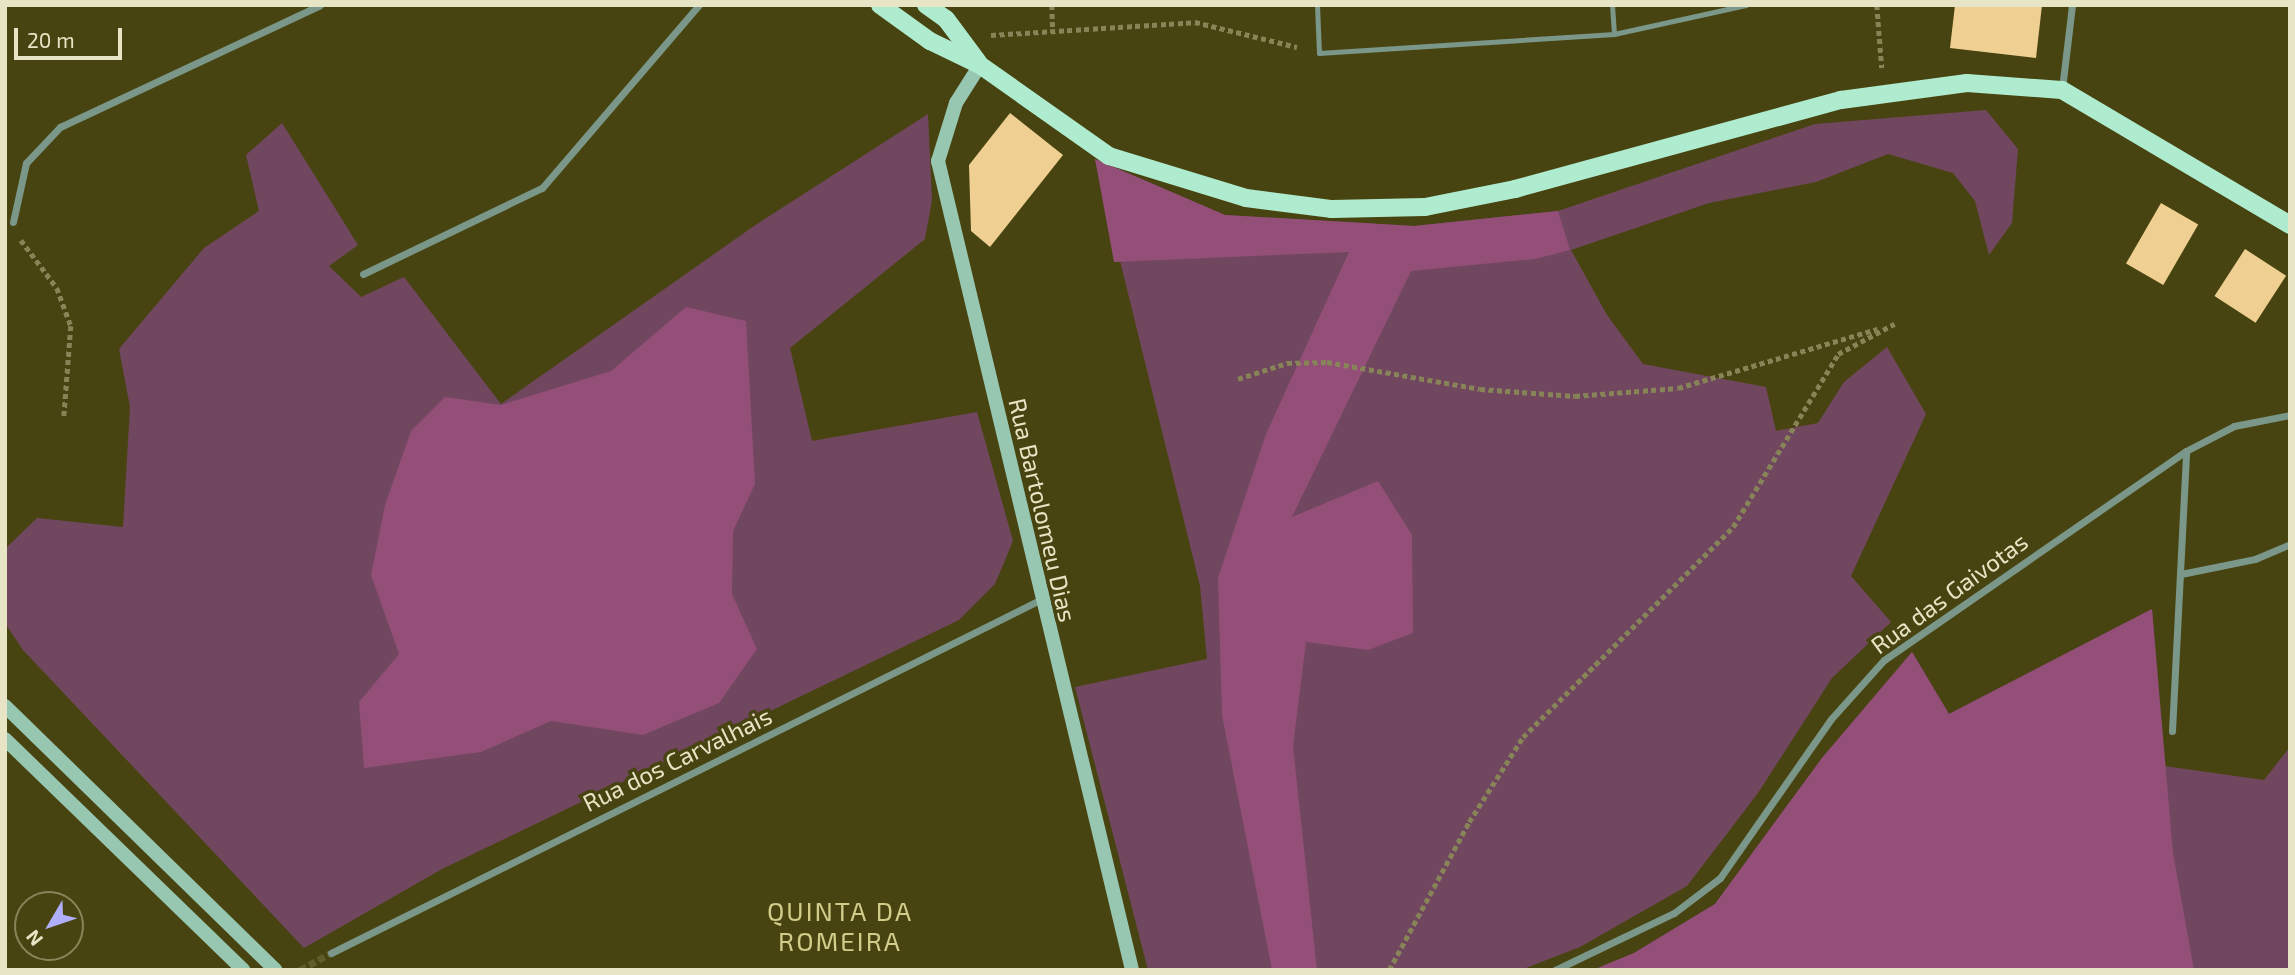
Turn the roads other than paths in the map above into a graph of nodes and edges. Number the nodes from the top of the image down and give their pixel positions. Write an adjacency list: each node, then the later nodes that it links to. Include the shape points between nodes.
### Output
1 (320, 5): 12 (street, via 60,127 26,163)
2 (699, 5): 14 (street, via 549,182)
3 (880, 5): 10 (main road, via 930,41)
4 (926, 5): 10 (main road, via 946,19)
5 (1317, 5): 9 (lane, via 1320,53)
6 (1612, 5): 9 (lane)
7 (1746, 5): 9 (lane)
8 (2072, 5): 11 (street)
9 (1614, 34)
10 (980, 65): 11 (main road, via 1110,156 1246,198 1332,209 1425,207 1515,190 1884,93 1968,83); 19 (street, Rua Bartolomeu Dias, via 956,103 938,162)
11 (2062, 90): 13 (main road)
12 (13, 222)
13 (2290, 225)
14 (363, 274)
15 (2290, 415): 16 (street, Rua das Gaivotas, via 2234,426)
16 (2186, 452): 18 (street); 27 (street, Rua das Gaivotas, via 1884,660 1831,719 1720,878 1674,912)
17 (2290, 544): 18 (street, via 2255,559)
18 (2180, 574): 21 (street)
19 (1040, 600): 23 (street, Rua dos Carvalhais); 26 (street, Rua Bartolomeu Dias)
20 (5, 706): 25 (street)
21 (2172, 731)
22 (5, 739): 24 (street)
23 (331, 953)
24 (243, 970)
25 (276, 970)
26 (1132, 970)
27 (1555, 970)

